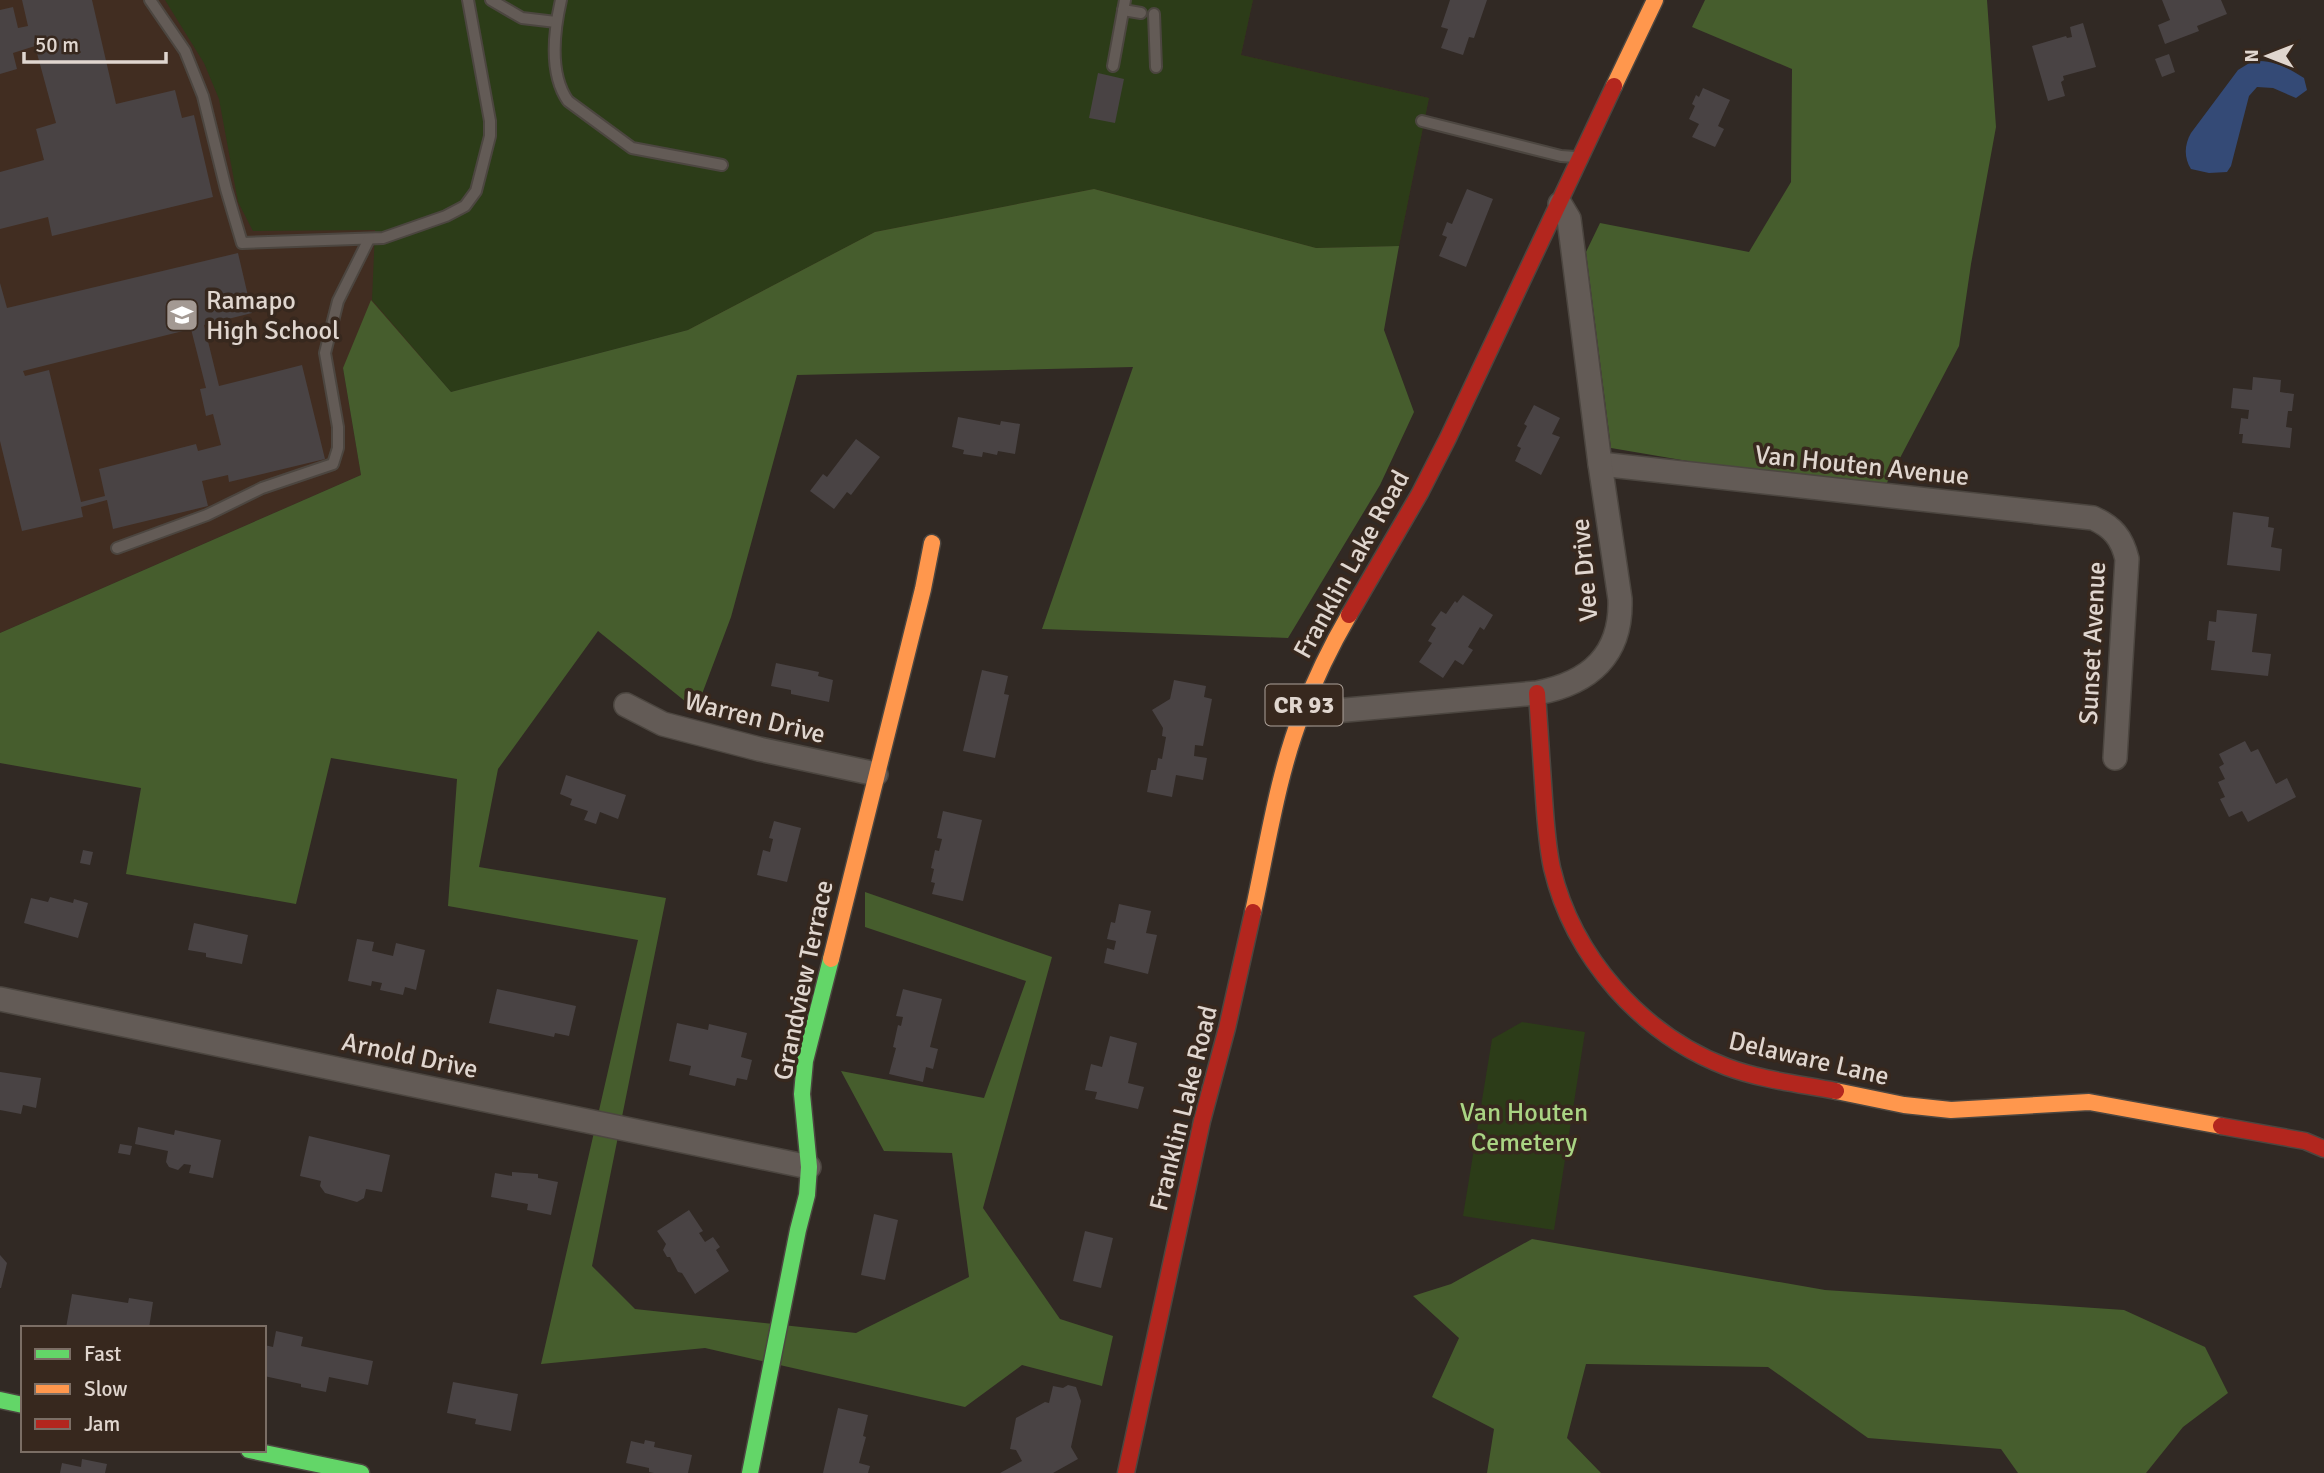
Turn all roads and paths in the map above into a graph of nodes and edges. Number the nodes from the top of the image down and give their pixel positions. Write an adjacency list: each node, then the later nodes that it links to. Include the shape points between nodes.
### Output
1 (150, 0): 16 (lane, via 185,51 203,96 242,243)
2 (468, 0): 16 (lane, via 490,121 477,191 465,206 446,216)
3 (491, 0): 9 (lane, via 522,18)
4 (561, 0): 9 (lane)
5 (1655, 0): 13 (street, Franklin Lake Road / CR 93)
6 (1124, 5): 7 (lane); 10 (lane)
7 (1141, 13)
8 (1154, 15): 11 (lane)
9 (556, 22): 14 (lane, via 555,61 561,92 568,101 632,148)
10 (1112, 66)
11 (1156, 66)
12 (1422, 121): 13 (lane)
13 (1581, 158): 15 (street, Franklin Lake Road / CR 93)
14 (722, 165)
15 (1560, 204): 17 (street, Vee Drive, via 1569,219); 23 (street, Franklin Lake Road / CR 93, via 1420,493 1332,644)
16 (369, 239): 20 (lane, via 338,301 325,353 338,427 333,464)
17 (1600, 464): 18 (street, Van Houten Avenue, via 2093,519); 21 (street, Vee Drive, via 1620,599 1617,637 1586,675)
18 (2115, 532): 24 (street, Sunset Avenue, via 2127,559)
19 (932, 543): 25 (street, Grandview Terrace)
20 (117, 548)
21 (1537, 694): 23 (street, Vee Drive); 27 (street, Delaware Lane, via 1547,842 1568,917 1609,983 1632,1008 1691,1051 1764,1078 1913,1107 1989,1109 2089,1102 2305,1141)
22 (626, 705): 25 (street, Warren Drive, via 663,724)
23 (1300, 714): 34 (street, Franklin Lake Road / CR 93, via 1202,1121)
24 (2115, 758)
25 (876, 774): 28 (street, Grandview Terrace, via 805,1061 802,1094)
26 (0, 999): 28 (street, Arnold Drive)
27 (2324, 1149)
28 (809, 1167): 33 (street, Grandview Terrace)
29 (0, 1400): 30 (street)
30 (21, 1405)
31 (259, 1452): 32 (street)
32 (361, 1473)
33 (750, 1473)
34 (1126, 1473)

